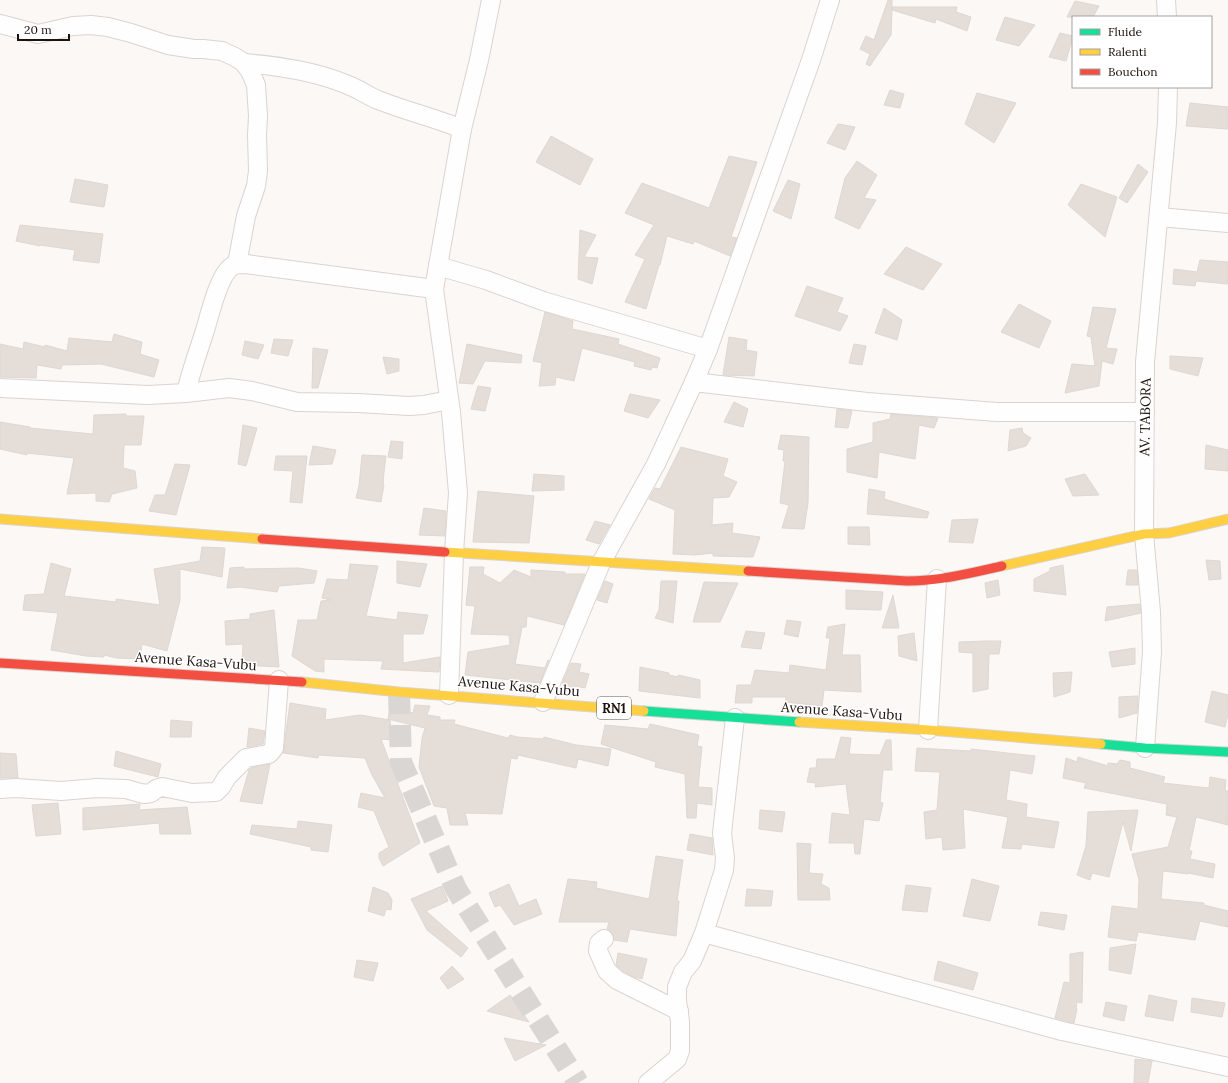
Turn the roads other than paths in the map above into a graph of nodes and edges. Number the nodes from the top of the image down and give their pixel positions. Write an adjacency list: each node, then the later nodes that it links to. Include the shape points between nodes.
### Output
1 (491, 0): 8 (street)
2 (830, 0): 14 (street)
3 (1166, 0): 4 (street)
4 (1167, 16)
5 (0, 24): 6 (street, via 38,34 73,26 108,27 168,45 222,51)
6 (244, 63): 8 (street, via 288,68 328,78 376,100); 11 (street, via 256,85 258,171)
7 (1168, 88): 9 (street, AV. TABORA)
8 (462, 129): 12 (street)
9 (1159, 217): 10 (street); 19 (street, AV. TABORA, via 1146,362)
10 (1228, 223)
11 (237, 264): 13 (street); 17 (street, via 226,273 219,289 193,364)
12 (438, 266): 13 (street); 14 (street, via 543,301)
13 (434, 289): 18 (street)
14 (708, 349): 15 (street)
15 (694, 382): 19 (street, via 867,402 997,412); 24 (street, via 656,464)
16 (0, 388): 17 (street, via 148,395)
17 (186, 393): 18 (street, via 229,388 296,402 353,402 409,406)
18 (449, 400): 23 (street, via 458,493)
19 (1145, 412): 22 (street, AV. TABORA)
20 (0, 518): 23 (main road)
21 (1228, 519): 22 (main road, via 1169,533)
22 (1144, 534): 25 (main road); 32 (street, AV. TABORA, via 1152,652)
23 (454, 553): 24 (main road); 28 (street)
24 (600, 563): 25 (main road, via 907,581); 29 (street)
25 (938, 579): 31 (street)
26 (0, 663): 27 (main road, Avenue Kasa-Vubu / RN1)
27 (279, 680): 28 (main road, Avenue Kasa-Vubu / RN1); 34 (street, via 274,748 269,754 246,758 216,792 192,793 162,787 152,794 126,789 97,788)
28 (449, 695): 29 (main road, Avenue Kasa-Vubu / RN1)
29 (543, 702): 30 (main road, Avenue Kasa-Vubu / RN1)
30 (735, 718): 31 (main road, Avenue Kasa-Vubu / RN1); 35 (street, via 722,833 724,870)
31 (928, 730): 32 (main road, Avenue Kasa-Vubu / RN1)
32 (1145, 748): 33 (main road, Avenue Kasa-Vubu / RN1)
33 (1228, 752)
34 (0, 789)
35 (704, 933): 37 (street, via 677,987); 38 (street, via 1062,1030)
36 (604, 939): 37 (street, via 599,943 598,951 607,972 617,980)
37 (679, 1011): 39 (street, via 680,1051 677,1059)
38 (1228, 1067)
39 (648, 1083)

